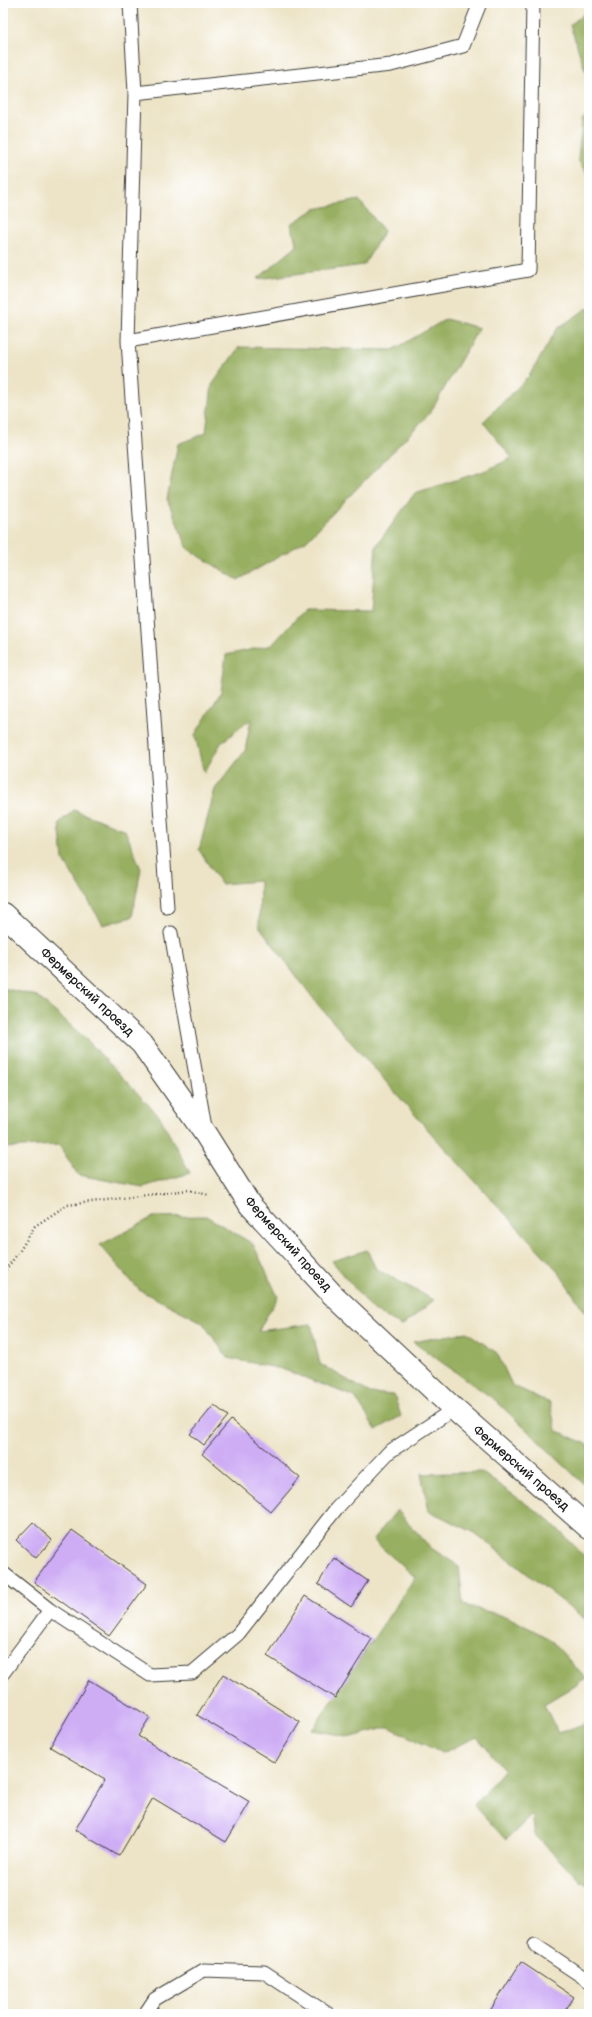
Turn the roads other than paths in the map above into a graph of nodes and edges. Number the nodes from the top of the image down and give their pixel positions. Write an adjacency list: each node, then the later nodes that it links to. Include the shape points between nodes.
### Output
1 (130, 3): 4 (lane)
2 (480, 3): 4 (lane, via 463,46 392,65)
3 (533, 3): 5 (lane, via 528,270)
4 (135, 93): 5 (lane)
5 (128, 342): 6 (lane)
6 (167, 907)
7 (3, 914): 9 (street, Фермерский проезд, via 142,1044)
8 (171, 933): 9 (lane)
9 (206, 1135): 10 (street, Фермерский проезд, via 250,1205 332,1294)
10 (454, 1409): 11 (street, Фермерский проезд); 13 (lane, via 389,1452 336,1509 238,1634 192,1673 150,1675)
11 (589, 1528)
12 (3, 1573): 13 (lane)
13 (50, 1610): 14 (lane)
14 (3, 1673)
15 (535, 1945): 16 (lane)
16 (589, 1980)
17 (145, 2014): 18 (lane, via 155,1999 204,1970 264,1972)
18 (328, 2014)

